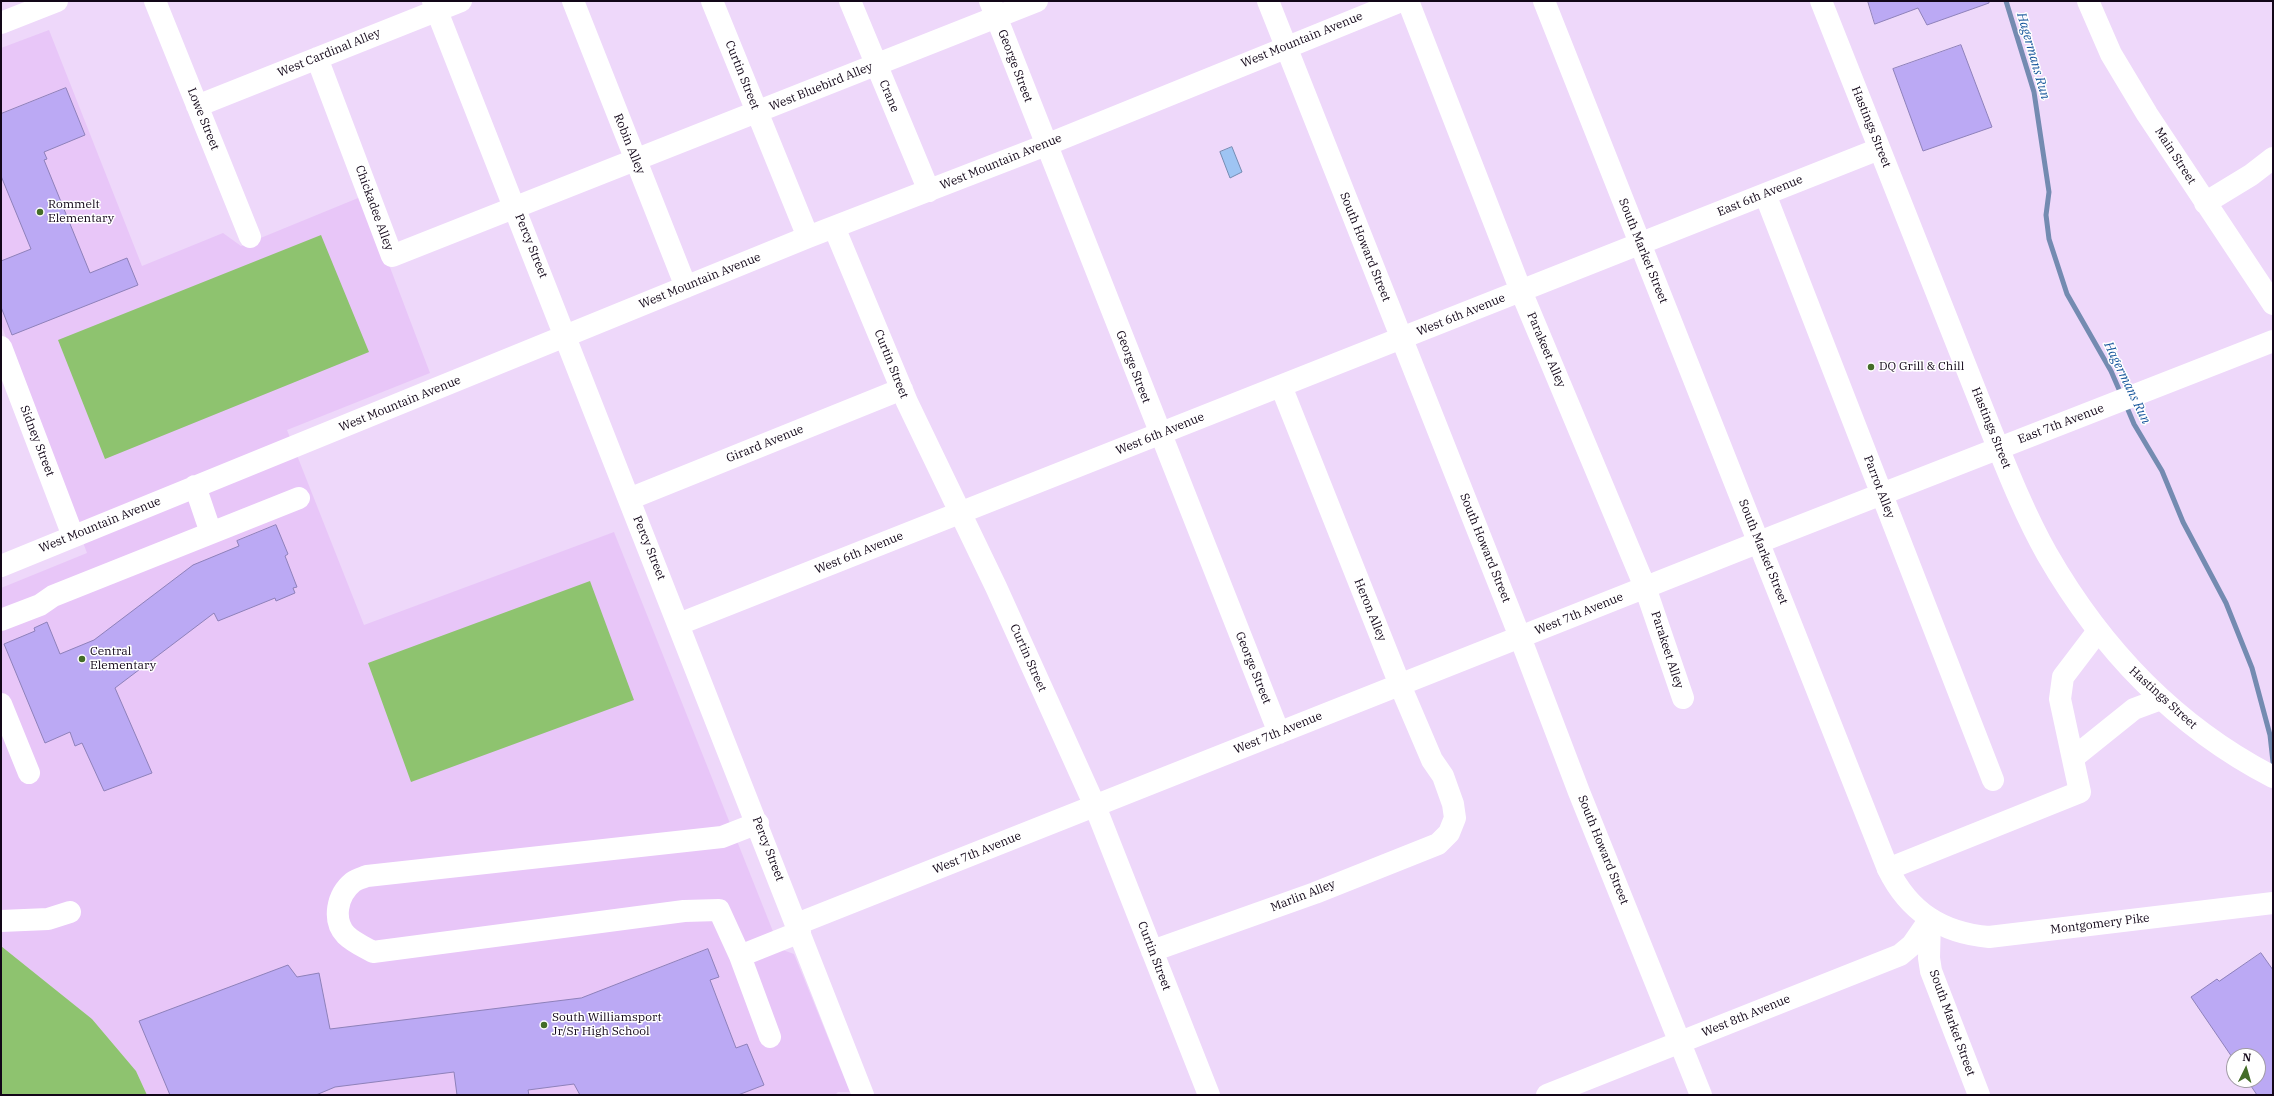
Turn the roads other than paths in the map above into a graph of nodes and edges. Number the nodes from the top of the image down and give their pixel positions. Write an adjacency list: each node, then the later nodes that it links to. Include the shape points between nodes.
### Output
1 (57, 1): 16 (main road)
2 (155, 1): 20 (main road, Lowe Street)
3 (461, 1): 14 (main road, West Cardinal Alley)
4 (573, 1): 25 (main road, Robin Alley)
5 (712, 1): 21 (main road, Curtin Street)
6 (850, 1): 19 (main road, Crane)
7 (1037, 1): 15 (main road, West Bluebird Alley)
8 (1268, 1): 17 (main road, South Howard Street)
9 (1401, 1): 17 (main road, West Mountain Avenue)
10 (1408, 1): 35 (main road, Parakeet Alley)
11 (1544, 1): 33 (main road, South Market Street)
12 (1821, 1): 23 (main road, Hastings Street)
13 (2088, 1): 28 (main road, Main Street, via 2111,54)
14 (435, 6): 18 (main road, West Cardinal Alley); 29 (main road, Percy Street)
15 (993, 9): 19 (main road, West Bluebird Alley); 22 (main road, George Street)
16 (1, 23)
17 (1286, 46): 22 (main road, West Mountain Avenue); 38 (main road, South Howard Street)
18 (317, 58): 20 (main road, West Cardinal Alley); 29 (main road, Chickadee Alley, via 392,256)
19 (876, 65): 21 (main road, West Bluebird Alley); 26 (main road, Crane)
20 (197, 106): 31 (main road, Lowe Street)
21 (757, 112): 25 (main road, West Bluebird Alley); 32 (main road, Curtin Street)
22 (1046, 145): 26 (main road, West Mountain Avenue); 43 (main road, George Street)
23 (1879, 149): 27 (main road, East 6th Avenue); 44 (main road, Hastings Street)
24 (2273, 158): 28 (main road, via 2251,175)
25 (635, 160): 29 (main road, West Bluebird Alley); 34 (main road, Robin Alley)
26 (929, 191): 30 (main road, West Mountain Avenue)
27 (1765, 194): 33 (main road, East 6th Avenue); 46 (main road, Parrot Alley)
28 (2205, 203): 36 (main road, Main Street)
29 (516, 208): 37 (main road, Percy Street)
30 (834, 227): 32 (main road, West Mountain Avenue); 42 (main road, Curtin Street)
31 (250, 237)
32 (808, 237): 34 (main road, West Mountain Avenue)
33 (1640, 244): 35 (main road, West 6th Avenue); 52 (main road, South Market Street)
34 (686, 287): 37 (main road, West Mountain Avenue)
35 (1521, 291): 38 (main road, West 6th Avenue); 54 (main road, Parakeet Alley)
36 (2273, 304)
37 (566, 336): 45 (main road, West Mountain Avenue); 48 (main road, Percy Street)
38 (1401, 338): 41 (main road, West 6th Avenue); 58 (main road, South Howard Street)
39 (2273, 342): 44 (main road, East 7th Avenue)
40 (1, 347): 51 (main road, Sidney Street)
41 (1281, 386): 43 (main road, West 6th Avenue); 59 (main road, Heron Alley)
42 (902, 389): 48 (main road, Girard Avenue); 49 (main road, Curtin Street)
43 (1160, 434): 49 (main road, West 6th Avenue); 63 (main road, George Street)
44 (1999, 449): 46 (main road, East 7th Avenue); 57 (main road, Hastings Street, via 2046,553)
45 (195, 486): 50 (main road); 51 (main road, West Mountain Avenue)
46 (1882, 494): 52 (main road, East 7th Avenue); 67 (main road, Parrot Alley)
47 (299, 498): 50 (main road)
48 (629, 498): 56 (main road, Percy Street)
49 (959, 513): 56 (main road, West 6th Avenue); 68 (main road, Curtin Street, via 996,587)
50 (211, 533): 55 (main road, via 53,596 40,605)
51 (73, 536): 53 (main road, West Mountain Avenue)
52 (1759, 542): 54 (main road, West 7th Avenue); 71 (main road, South Market Street)
53 (1, 566)
54 (1645, 587): 58 (main road, West 7th Avenue); 60 (main road, Parakeet Alley)
55 (1, 620)
56 (679, 624): 69 (main road, Percy Street)
57 (2098, 631): 61 (main road, Hastings Street, via 2123,661); 64 (main road, via 2063,677 2060,687 2060,699)
58 (1520, 637): 59 (main road, West 7th Avenue); 80 (main road, South Howard Street, via 1578,792)
59 (1400, 685): 63 (main road, West 7th Avenue); 70 (main road, Heron Alley, via 1454,804 1455,818)
60 (1683, 698)
61 (2161, 699): 64 (main road, via 2134,708); 66 (main road, Hastings Street, via 2209,738)
62 (1, 704): 65 (main road)
63 (1279, 733): 68 (main road, West 7th Avenue)
64 (2073, 758): 71 (main road, via 2080,792)
65 (29, 773)
66 (2269, 775)
67 (1992, 780)
68 (1095, 806): 76 (main road, West 7th Avenue); 77 (main road, Curtin Street)
69 (758, 823): 76 (main road, Percy Street); 78 (main road, via 722,836 367,876 345,890 337,910 338,921 347,936 373,952 684,911 719,910)
70 (1449, 833): 77 (main road, Marlin Alley, via 1438,844 1315,893)
71 (1888, 869): 74 (main road, South Market Street, via 1905,898)
72 (2273, 903): 74 (main road, Montgomery Pike, via 2005,936 1958,932)
73 (70, 912): 75 (main road, via 48,919)
74 (1930, 919): 80 (main road, West 8th Avenue, via 1912,945 1900,955); 85 (main road, South Market Street, via 1931,971)
75 (1, 921)
76 (799, 928): 78 (main road, West 7th Avenue); 81 (main road, Percy Street)
77 (1152, 951): 82 (main road, Curtin Street)
78 (740, 956): 79 (main road)
79 (770, 1038)
80 (1680, 1042): 83 (main road, West 8th Avenue); 84 (main road, South Howard Street)
81 (863, 1095)
82 (1209, 1095)
83 (1547, 1095)
84 (1701, 1095)
85 (1979, 1095)

